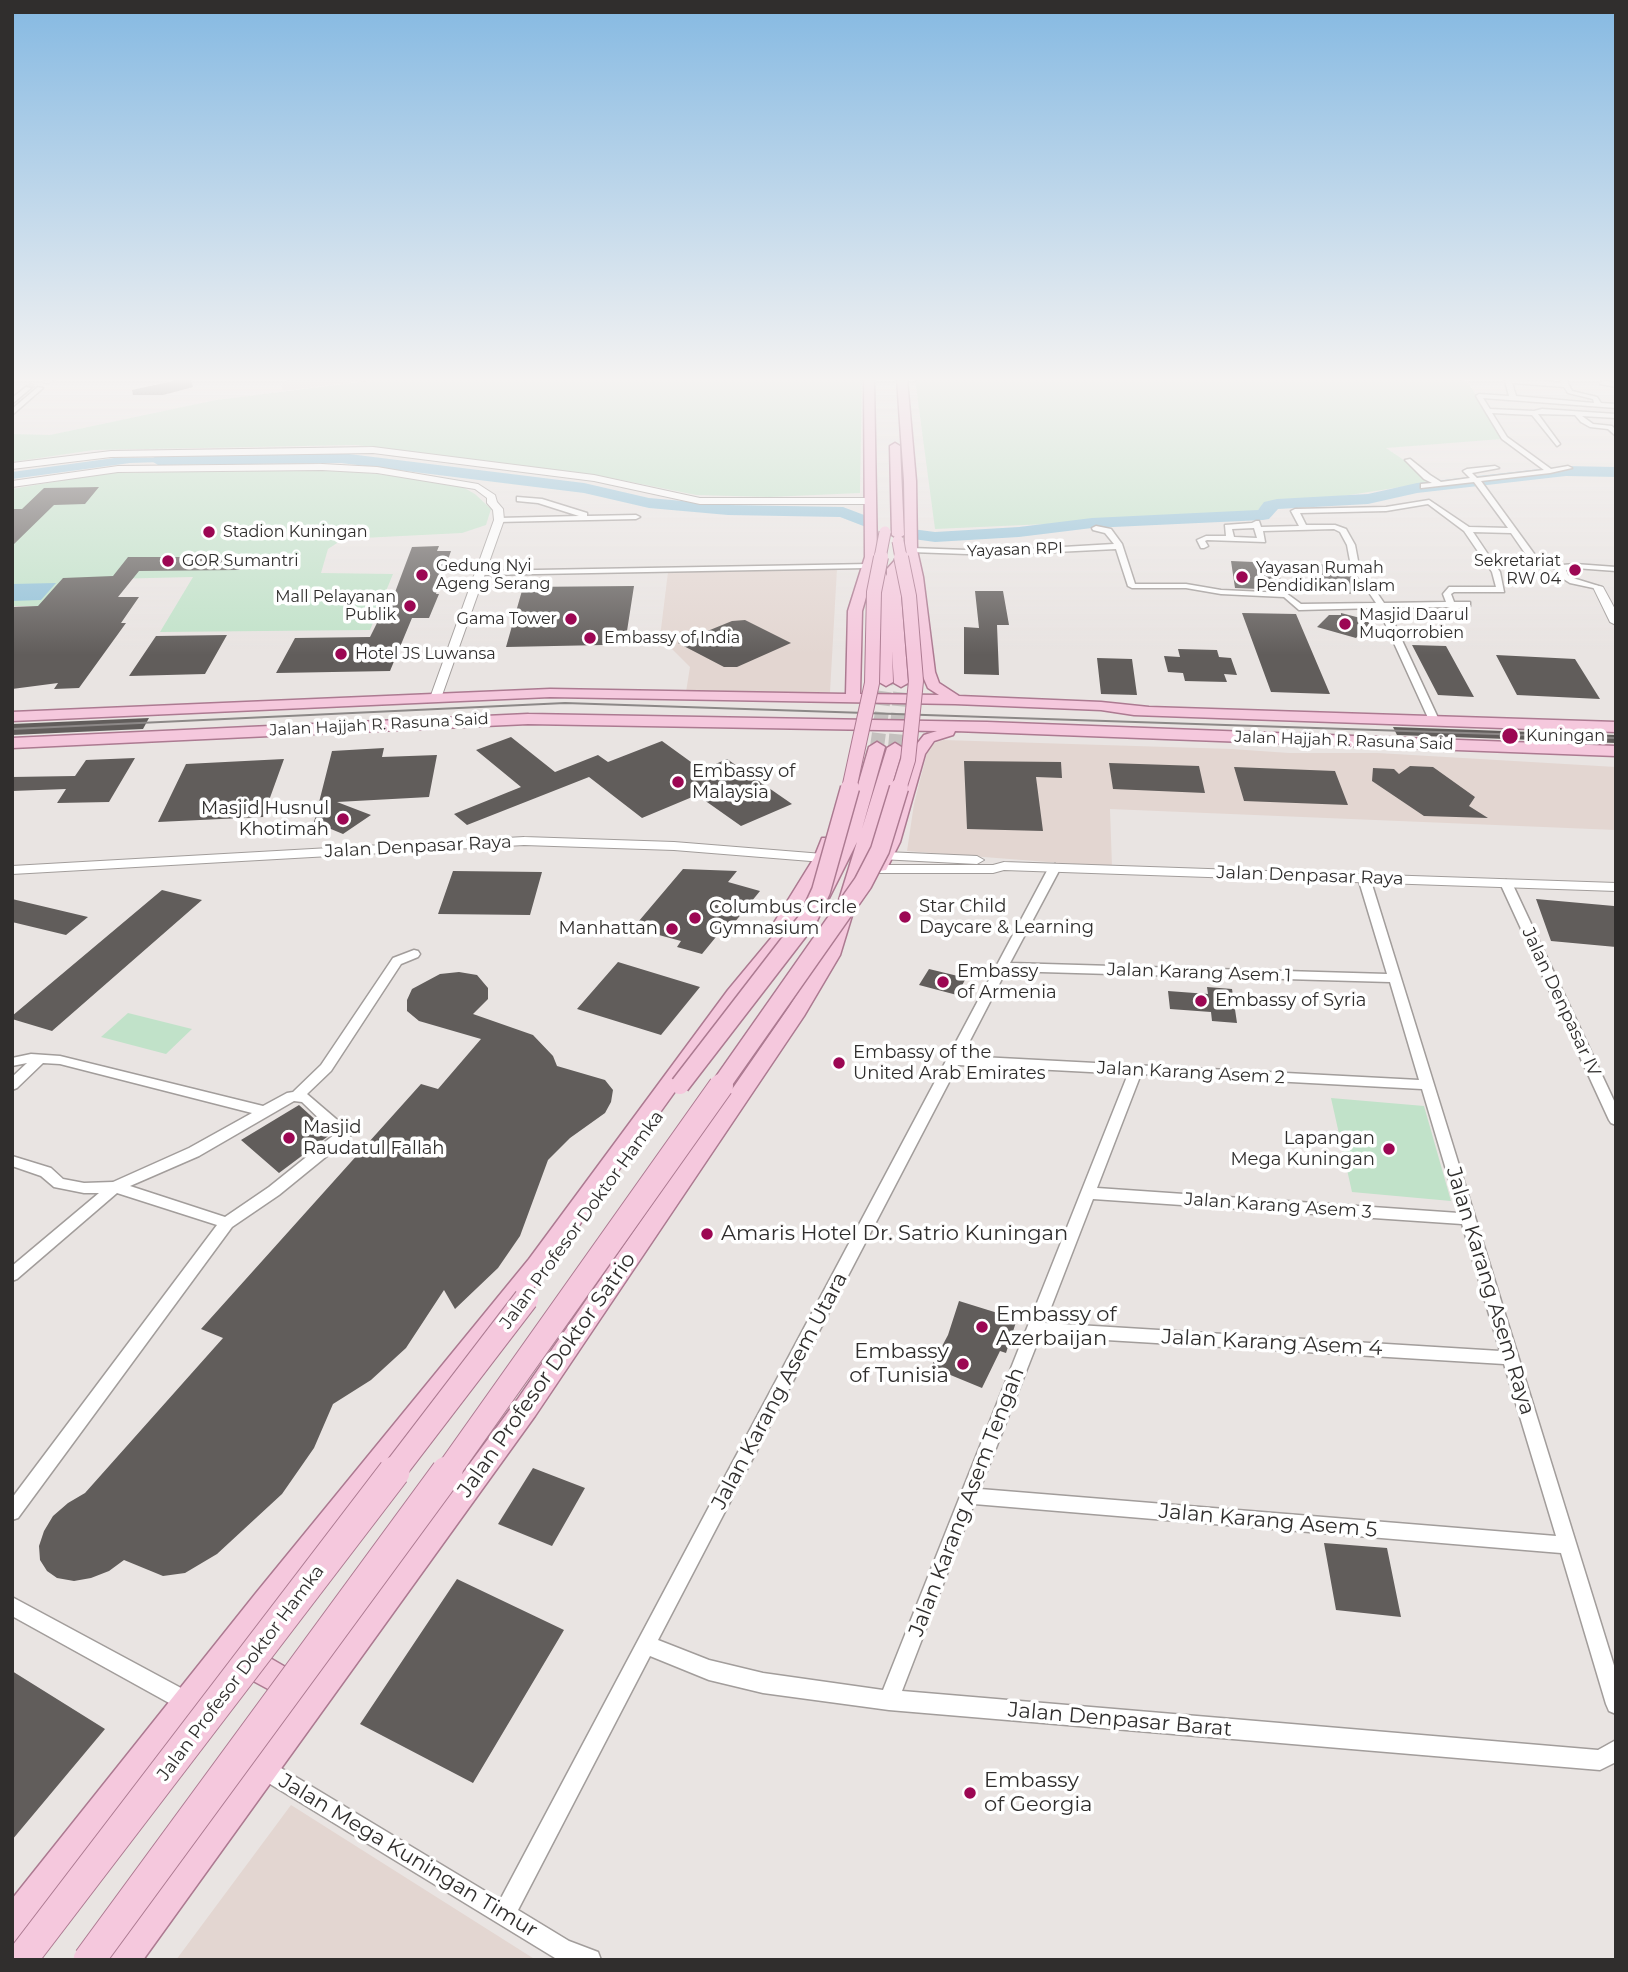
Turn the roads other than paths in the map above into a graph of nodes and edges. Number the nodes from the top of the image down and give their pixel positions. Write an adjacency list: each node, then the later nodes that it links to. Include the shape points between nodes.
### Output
1 (539, 471): 13 (street, via 700,501)
2 (875, 471): 13 (main road)
3 (895, 471): 108 (main road, Jalan Profesor Doktor Hamka, bridge, via 898,541 909,596 916,681 908,760 880,850 863,883 502,1398)
4 (909, 471): 27 (main road)
5 (1420, 471): 10 (street)
6 (1467, 471): 9 (street)
7 (1550, 471): 9 (street)
8 (388, 474): 11 (street, via 102,473); 14 (street); 14 (street, via 478,487)
9 (1477, 482): 10 (street); 23 (street)
10 (1440, 484): 12 (street)
11 (12, 486)
12 (1424, 486)
13 (877, 498): 29 (main road); 107 (main road, Jalan Profesor Doktor Hamka, bridge, via 885,540 874,592 873,683 844,818 808,919 680,1085 526,1299)
14 (491, 499): 18 (street)
15 (520, 499): 17 (street)
16 (636, 517): 17 (street)
17 (594, 518): 18 (street)
18 (499, 520): 33 (street)
19 (1257, 525): 21 (street); 24 (street, via 1228,527); 24 (street, via 1262,540)
20 (1096, 528): 25 (street, via 1108,531)
21 (1304, 528): 22 (street, via 1295,511 1386,509 1429,502); 37 (street, via 1337,524 1347,536 1355,566)
22 (1467, 529): 23 (street); 38 (street, via 1496,572 1501,590 1452,589 1447,594)
23 (1514, 531): 31 (street, via 1532,557)
24 (1231, 539): 26 (street, via 1203,539)
25 (1119, 546): 28 (street, Yayasan RPI); 37 (street, via 1132,586 1286,595 1299,607)
26 (1204, 546)
27 (911, 550): 28 (street, Yayasan RPI); 40 (main road); 43 (main road, via 894,569)
28 (1035, 550): 30 (street)
29 (869, 562): 33 (street); 41 (main road, via 855,611); 42 (main road, via 882,579)
30 (1036, 563)
31 (1560, 568): 32 (street); 34 (street, via 1573,581)
32 (1616, 569)
33 (481, 573): 46 (street)
34 (1598, 587): 35 (street); 39 (street)
35 (1616, 588)
36 (1467, 604): 38 (street)
37 (1381, 605): 38 (street); 51 (street)
38 (1452, 606)
39 (1616, 622)
40 (928, 672): 41 (main road, via 910,688 865,685); 47 (main road, via 933,685)
41 (854, 677): 45 (main road)
42 (886, 682)
43 (901, 683)
44 (700, 697): 45 (main road, Jalan Hajjah R. Rasuna Said); 46 (main road, Jalan Hajjah R. Rasuna Said, via 550,693); 48 (main road, Jalan Hajjah R. Rasuna Said); 52 (main road)
45 (853, 697): 47 (main road, Jalan Hajjah R. Rasuna Said)
46 (436, 698): 50 (main road, Jalan Hajjah R. Rasuna Said)
47 (955, 700): 48 (main road, Jalan Hajjah R. Rasuna Said)
48 (1147, 712): 49 (main road, Jalan Hajjah R. Rasuna Said)
49 (1247, 715): 51 (main road, Jalan Hajjah R. Rasuna Said); 58 (main road, via 1234,725)
50 (12, 717)
51 (1434, 720): 54 (main road, Jalan Hajjah R. Rasuna Said)
52 (691, 723): 53 (main road, Jalan Hajjah R. Rasuna Said); 59 (main road, Jalan Hajjah R. Rasuna Said, via 487,720)
53 (746, 724): 55 (main road, Jalan Hajjah R. Rasuna Said); 56 (main road, Jalan Hajjah R. Rasuna Said)
54 (1616, 726)
55 (831, 729): 57 (main road, Jalan Hajjah R. Rasuna Said); 61 (main road, via 851,737)
56 (1071, 730): 57 (main road, Jalan Hajjah R. Rasuna Said); 58 (main road, Jalan Hajjah R. Rasuna Said)
57 (948, 732): 63 (main road, via 929,738)
58 (1249, 737): 62 (main road, Jalan Hajjah R. Rasuna Said)
59 (12, 743)
60 (886, 747): 71 (main road, Jalan Profesor Doktor Satrio, via 824,893); 73 (main road, Jalan Profesor Doktor Satrio)
61 (855, 748): 63 (main road, via 865,738 905,741); 64 (main road)
62 (1616, 751)
63 (917, 754): 65 (main road)
64 (823, 858): 67 (street, Jalan Denpasar Raya, via 674,846 524,841); 71 (main road)
65 (882, 862): 66 (street, Jalan Denpasar Raya, via 993,869); 73 (main road)
66 (1055, 867): 68 (street, Jalan Denpasar Raya); 74 (street, Jalan Karang Asem Utara)
67 (12, 870)
68 (1364, 878): 69 (street, Jalan Denpasar Raya); 75 (street, Jalan Karang Asem Raya)
69 (1506, 883): 70 (street, Jalan Denpasar Raya); 84 (street, Jalan Denpasar IV)
70 (1616, 887)
71 (772, 946): 96 (main road, Jalan Profesor Doktor Satrio, via 537,1266)
72 (414, 954): 82 (street, via 397,961 326,1068)
73 (831, 955): 99 (main road, Jalan Profesor Doktor Satrio, via 607,1293)
74 (1003, 967): 75 (street, Jalan Karang Asem 1); 77 (street, Jalan Karang Asem Utara)
75 (1394, 978): 80 (street, Jalan Karang Asem Raya)
76 (41, 1058): 78 (street); 81 (street); 83 (street)
77 (954, 1060): 79 (street, Jalan Karang Asem 2); 98 (street, Jalan Karang Asem Utara)
78 (12, 1062)
79 (1136, 1070): 80 (street, Jalan Karang Asem 2); 87 (street, Jalan Karang Asem Tengah)
80 (1427, 1085): 88 (street, Jalan Karang Asem Raya)
81 (12, 1086)
82 (296, 1096): 83 (street); 89 (street, via 306,1098 344,1136)
83 (263, 1111): 86 (street, via 183,1158)
84 (1616, 1120)
85 (12, 1161): 86 (street, via 46,1172 59,1183)
86 (115, 1187): 89 (street); 90 (street)
87 (1088, 1193): 88 (street, Jalan Karang Asem 3); 91 (street, Jalan Karang Asem Tengah)
88 (1468, 1219): 92 (street, Jalan Karang Asem Raya)
89 (227, 1223): 94 (street)
90 (12, 1275)
91 (1034, 1329): 92 (street, Jalan Karang Asem 4); 93 (street, Jalan Karang Asem Tengah)
92 (1510, 1358): 95 (street, Jalan Karang Asem Raya)
93 (969, 1496): 95 (street, Jalan Karang Asem 5); 100 (street, Jalan Karang Asem Tengah)
94 (12, 1512)
95 (1567, 1545): 102 (street, Jalan Karang Asem Raya)
96 (266, 1603): 99 (main road, via 241,1647 242,1659 298,1688); 101 (main road, Jalan Profesor Doktor Satrio)
97 (12, 1606): 101 (street)
98 (646, 1644): 100 (street, Jalan Denpasar Barat, via 736,1677); 105 (street, Jalan Karang Asem Utara)
99 (350, 1650): 104 (main road, Jalan Profesor Doktor Satrio)
100 (889, 1700): 103 (street, Jalan Denpasar Barat)
101 (190, 1703): 106 (main road, Jalan Profesor Doktor Satrio)
102 (1616, 1704)
103 (1608, 1755)
104 (264, 1768): 105 (street, Jalan Mega Kuningan Timur); 109 (main road, Jalan Profesor Doktor Satrio)
105 (504, 1914): 110 (street, Jalan Mega Kuningan Timur, via 563,1950)
106 (12, 1926)
107 (21, 1960)
108 (89, 1960)
109 (122, 1960)
110 (590, 1960)

